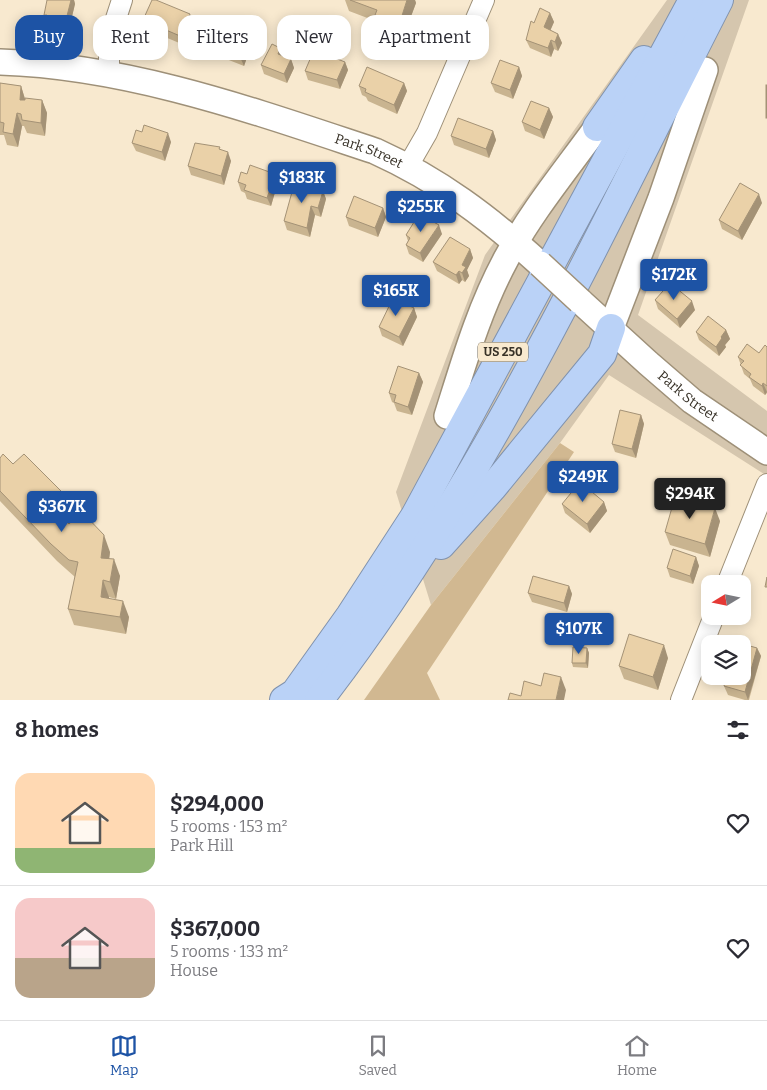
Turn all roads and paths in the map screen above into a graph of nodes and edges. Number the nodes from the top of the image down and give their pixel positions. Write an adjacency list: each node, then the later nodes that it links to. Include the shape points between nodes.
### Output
1 (122, 0): 9 (street, via 109,40)
2 (484, 0): 11 (street, via 427,133)
3 (687, 0): 10 (highway)
4 (693, 0): 17 (highway, US 250)
5 (719, 0): 19 (highway, US 250, via 524,380 435,532)
6 (730, 0): 8 (highway)
7 (0, 62): 9 (street, Park Street)
8 (705, 70): 13 (street)
9 (109, 74): 11 (street, Park Street, via 164,87 338,139)
10 (597, 127): 12 (street)
11 (408, 166): 12 (street, Park Street, via 463,199)
12 (516, 243): 13 (street, Park Street, bridge); 14 (street, via 486,299)
13 (612, 328): 15 (street, Park Street, via 692,401); 19 (highway, via 602,354 553,415)
14 (447, 416): 17 (highway)
15 (767, 452)
16 (767, 484): 18 (street)
17 (415, 516): 22 (highway, US 250)
18 (731, 575)
19 (387, 606): 21 (highway, US 250)
20 (710, 625): 24 (street)
21 (360, 644): 22 (highway, US 250); 23 (highway)
22 (297, 698)
23 (332, 700)
24 (681, 700)

